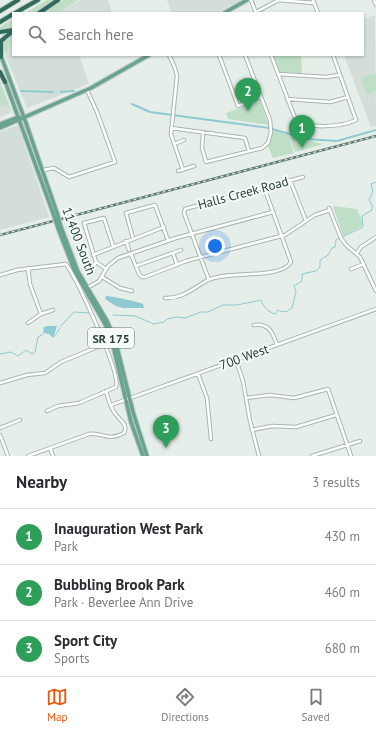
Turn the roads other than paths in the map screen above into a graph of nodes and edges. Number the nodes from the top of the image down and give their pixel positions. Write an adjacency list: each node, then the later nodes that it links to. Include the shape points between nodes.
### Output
1 (18, 0): 9 (highway)
2 (38, 0): 10 (highway)
3 (58, 0): 11 (highway)
4 (247, 0): 12 (main road)
5 (251, 0): 13 (street)
6 (374, 0): 8 (street)
7 (313, 1): 14 (street, via 279,0); 15 (street)
8 (376, 5)
9 (0, 11)
10 (17, 12)
11 (40, 12)
12 (229, 12)
13 (256, 12)
14 (258, 12)
15 (318, 12)
16 (12, 15): 17 (highway)
17 (0, 22)
18 (12, 31): 19 (highway)
19 (0, 32)
20 (12, 32): 21 (highway, via 1,41)
21 (1, 55): 37 (main road, 11400 South / SR 175)
22 (147, 56): 33 (main road)
23 (169, 56): 41 (street, via 177,76)
24 (219, 56): 34 (street, via 238,106)
25 (245, 56): 34 (street)
26 (271, 56): 30 (street)
27 (333, 56): 31 (street)
28 (0, 69): 32 (main road, 11400 South / SR 175)
29 (0, 72): 32 (highway)
30 (278, 74): 31 (street, via 326,77); 36 (street)
31 (340, 75): 35 (street)
32 (5, 82): 38 (main road, 11400 South / SR 175)
33 (87, 90): 37 (main road); 47 (street, via 115,162 69,177 54,168)
34 (261, 97): 45 (street, via 270,120 268,143 262,148)
35 (348, 98): 36 (street, via 330,102); 36 (street, via 356,120 332,126 301,123 293,115)
36 (287, 99)
37 (24, 117): 38 (main road); 47 (main road, 11400 South / SR 175)
38 (19, 119): 39 (main road); 40 (main road); 54 (main road, 11400 South / SR 175)
39 (0, 124)
40 (0, 128)
41 (172, 128): 42 (street); 44 (street, via 171,137)
42 (202, 132): 45 (street, via 245,138); 45 (street, via 202,148 206,162)
43 (184, 140): 44 (street)
44 (174, 144): 48 (street)
45 (249, 151)
46 (194, 166): 48 (street)
47 (43, 170): 54 (main road, 11400 South / SR 175)
48 (183, 170): 49 (street)
49 (178, 171)
50 (303, 177): 51 (street, Halls Creek Road)
51 (290, 180): 52 (street, Halls Creek Road); 55 (street)
52 (264, 187): 53 (street); 58 (street, Halls Creek Road, via 185,210)
53 (273, 212): 58 (street); 59 (street)
54 (55, 213): 56 (main road, 11400 South / SR 175, bridge)
55 (306, 222): 59 (street); 68 (street, via 330,209 340,236 346,245)
56 (60, 227): 80 (main road, 11400 South / SR 175); 84 (main road, 11400 South / SR 175)
57 (164, 227): 61 (street); 61 (street, via 155,205 126,213); 62 (street)
58 (192, 233): 62 (street); 71 (street)
59 (282, 236): 71 (street); 83 (street, via 291,262 287,267 270,272 238,274)
60 (376, 237): 68 (street, via 361,247)
61 (133, 238): 63 (street)
62 (168, 240): 69 (street)
63 (126, 241): 64 (street); 65 (street)
64 (113, 246): 70 (street); 70 (street, via 104,218 84,223)
65 (129, 250)
66 (181, 250): 67 (street)
67 (173, 253): 74 (street); 75 (street)
68 (357, 253): 73 (street)
69 (131, 254): 75 (street); 78 (street, via 114,261)
70 (93, 255): 72 (street)
71 (201, 257): 74 (street); 83 (street)
72 (96, 262): 77 (street); 78 (street)
73 (364, 264): 79 (street); 85 (street)
74 (177, 265): 75 (street, via 145,277 140,276)
75 (136, 266)
76 (28, 268): 81 (street); 90 (street, via 30,284); 94 (street, via 66,264 90,309)
77 (92, 268)
78 (106, 269): 82 (street)
79 (351, 269)
80 (75, 272): 84 (main road); 93 (main road, 11400 South / SR 175)
81 (0, 275)
82 (102, 277): 84 (street, via 96,284); 86 (street, via 120,288)
83 (209, 280): 87 (street, via 182,296)
84 (87, 288): 101 (main road, 11400 South / SR 175, via 107,320 115,340)
85 (376, 290)
86 (132, 291)
87 (165, 298)
88 (376, 309): 95 (street, 700 West)
89 (53, 310): 90 (street)
90 (41, 314): 91 (street)
91 (28, 323)
92 (254, 325): 95 (street, via 263,325 270,329)
93 (112, 341): 94 (street); 101 (main road, 11400 South / SR 175)
94 (103, 344): 98 (street, via 61,362 45,373); 99 (street, via 116,386)
95 (277, 345): 96 (street, 700 West)
96 (236, 360): 97 (street, 700 West); 100 (street, via 244,381)
97 (198, 374): 101 (street, 700 West); 109 (street, via 207,398)
98 (0, 382)
99 (106, 391): 102 (street); 103 (street, via 79,403 61,405)
100 (246, 398): 104 (street, via 270,395 294,398 328,389); 107 (street)
101 (128, 399): 102 (street, 700 West); 116 (main road, 11400 South / SR 175); 117 (main road, 11400 South / SR 175)
102 (111, 405): 112 (street, via 123,423 124,433 108,438 89,434)
103 (48, 411)
104 (336, 416): 107 (street, via 298,427 270,426); 111 (street)
105 (20, 420): 106 (street)
106 (0, 428)
107 (252, 430): 118 (street)
108 (0, 437): 113 (street)
109 (211, 439)
110 (360, 441): 111 (street)
111 (347, 445): 119 (street); 120 (street)
112 (50, 448): 114 (street); 115 (street)
113 (8, 456)
114 (28, 456)
115 (53, 456)
116 (143, 456)
117 (147, 456)
118 (259, 456)
119 (312, 456)
120 (351, 456)

